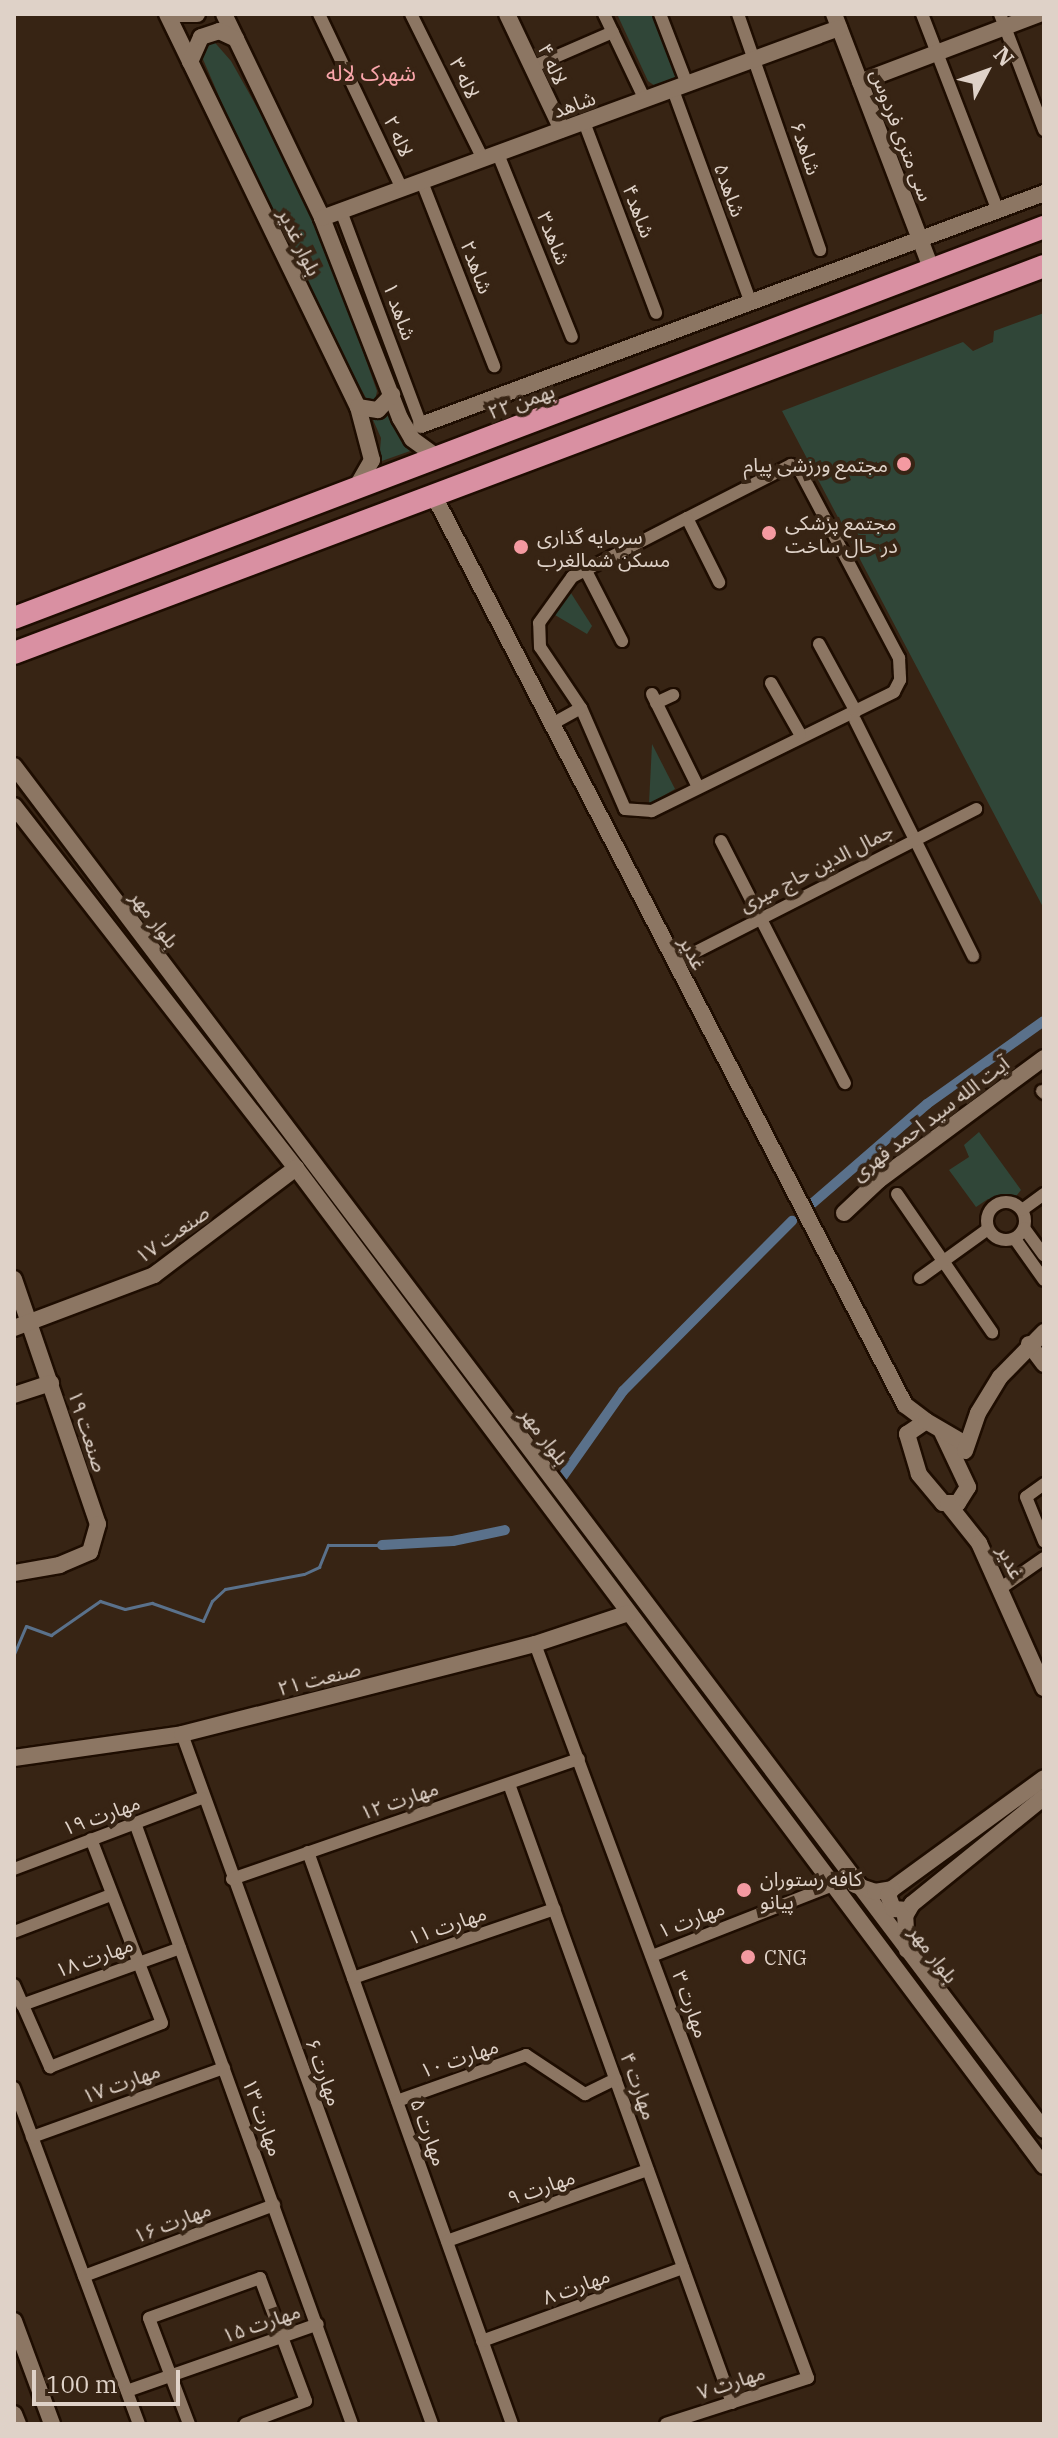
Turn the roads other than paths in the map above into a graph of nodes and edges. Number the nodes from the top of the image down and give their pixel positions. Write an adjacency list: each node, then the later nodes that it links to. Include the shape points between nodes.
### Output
1 (169, 14): 2 (main road); 18 (main road, بلوار غدیر)
2 (197, 14)
3 (224, 14): 15 (main road, بلوار غدیر)
4 (319, 14): 28 (street, لاله ۲)
5 (411, 14): 26 (street, لاله ۳)
6 (507, 14): 19 (main road, لاله ۴)
7 (604, 14): 14 (street)
8 (660, 14): 21 (street, شاهد۵)
9 (738, 14): 17 (street, شاهد۶)
10 (922, 14): 16 (street)
11 (1039, 14): 12 (main road)
12 (1002, 20): 16 (main road); 25 (street)
13 (837, 21): 17 (main road, شاهد); 20 (main road, سی متری فردوس)
14 (613, 32): 19 (street); 22 (street)
15 (236, 39): 18 (main road, via 219,31 201,37); 32 (main road, بلوار غدیر)
16 (936, 53): 20 (main road); 31 (street)
17 (754, 59): 21 (main road, شاهد); 35 (street, شاهد۶)
18 (190, 62): 45 (main road, بلوار غدیر)
19 (532, 67): 24 (main road, لاله ۴)
20 (860, 82): 34 (main road, سی متری فردوس)
21 (680, 87): 22 (main road, شاهد); 38 (street, شاهد۵)
22 (645, 100): 23 (main road, شاهد)
23 (584, 122): 24 (main road, شاهد); 39 (street, شاهد۴)
24 (562, 130): 26 (main road, شاهد)
25 (1044, 130)
26 (491, 156): 27 (main road, شاهد); 40 (street, شاهد۳)
27 (422, 182): 28 (main road, شاهد); 42 (street, شاهد۲)
28 (402, 189): 30 (main road, شاهد)
29 (1044, 193): 31 (main road)
30 (341, 211): 32 (main road, شاهد); 46 (street, شاهد ۱)
31 (998, 211): 34 (main road)
32 (322, 218): 44 (main road, بلوار غدیر)
33 (1044, 227): 37 (highway, ۲۲ بهمن)
34 (920, 240): 37 (main road, سی متری فردوس); 38 (main road)
35 (820, 250)
36 (1044, 266): 43 (highway)
37 (932, 271): 41 (highway, ۲۲ بهمن)
38 (751, 303): 46 (main road)
39 (656, 313)
40 (572, 337)
41 (691, 362): 43 (highway, via 712,364 717,371); 47 (highway, ۲۲ بهمن)
42 (494, 366)
43 (709, 390): 49 (highway)
44 (392, 395): 45 (main road, via 378,410); 47 (main road, بلوار غدیر, via 412,439)
45 (358, 407): 48 (main road, بلوار غدیر, via 372,460)
46 (421, 425)
47 (435, 456): 48 (highway, ۲۲ بهمن)
48 (355, 490): 53 (highway, ۲۲ بهمن)
49 (434, 496): 56 (highway); 61 (main road, غدیر)
50 (687, 518): 51 (street); 52 (street); 60 (street, via 791,465 800,471 902,668 894,692)
51 (585, 569): 54 (street); 59 (street, via 545,612 536,633)
52 (719, 582)
53 (14, 618)
54 (622, 641)
55 (819, 644): 60 (street)
56 (14, 653)
57 (771, 683): 62 (street)
58 (673, 695): 64 (street, via 654,699)
59 (581, 708): 61 (street); 64 (street, via 625,809 652,811)
60 (855, 716): 62 (street); 67 (street)
61 (552, 724): 71 (main road, غدیر)
62 (800, 734): 64 (street)
63 (14, 766): 98 (main road, بلوار مهر)
64 (698, 787)
65 (14, 806): 74 (main road, بلوار مهر)
66 (976, 809): 67 (street, جمال الدین حاج میری)
67 (914, 839): 69 (street, جمال الدین حاج میری); 70 (street)
68 (721, 841): 69 (street)
69 (760, 919): 71 (street, جمال الدین حاج میری); 73 (street)
70 (973, 956)
71 (676, 962): 93 (main road, غدیر)
72 (1044, 1058): 78 (main road, آیت الله سید احمد فهری, via 879,1180)
73 (845, 1083)
74 (296, 1168): 86 (main road, صنعت ۱۷, via 154,1275); 99 (main road, بلوار مهر)
75 (897, 1194): 82 (street)
76 (1044, 1194): 77 (street)
77 (1022, 1210): 79 (street, via 1001,1202 986,1218); 80 (street)
78 (844, 1213)
79 (988, 1229): 80 (street, via 1005,1241); 82 (street)
80 (1020, 1233): 81 (street); 85 (street)
81 (1044, 1256)
82 (941, 1263): 83 (street); 87 (street)
83 (920, 1278)
84 (14, 1279): 86 (main road, صنعت ۱۹)
85 (1044, 1280)
86 (22, 1326): 91 (main road, صنعت ۱۹)
87 (992, 1332)
88 (1044, 1332): 89 (main road)
89 (1029, 1344): 90 (main road); 97 (main road, via 1000,1377)
90 (1044, 1364)
91 (51, 1383): 92 (main road); 107 (main road, صنعت ۱۹, via 98,1524 90,1552 60,1565)
92 (14, 1395)
93 (905, 1405): 94 (main road, غدیر); 95 (main road, غدیر)
94 (926, 1421): 95 (main road); 96 (main road, غدیر)
95 (909, 1429): 103 (main road, غدیر, via 907,1443 919,1474)
96 (942, 1432): 97 (main road, غدیر); 100 (main road)
97 (964, 1443): 100 (main road)
98 (537, 1460): 99 (main road); 126 (main road, بلوار مهر)
99 (522, 1470): 109 (main road, بلوار مهر)
100 (966, 1478): 102 (main road)
101 (1044, 1484): 105 (street, via 1026,1497)
102 (965, 1496): 103 (main road); 104 (main road)
103 (948, 1504): 104 (main road, غدیر)
104 (969, 1524): 108 (main road, غدیر)
105 (1044, 1541)
106 (1044, 1558): 108 (street)
107 (14, 1573)
108 (1001, 1588): 111 (main road, غدیر)
109 (629, 1613): 110 (main road, صنعت ۲۱); 127 (main road, بلوار مهر)
110 (535, 1644): 114 (main road, صنعت ۲۱); 116 (street, مهارت ۳)
111 (1031, 1651): 112 (main road); 113 (main road, غدیر)
112 (1044, 1666)
113 (1044, 1688)
114 (182, 1734): 115 (main road, صنعت ۲۱); 120 (street, مهارت ۶)
115 (14, 1758)
116 (579, 1759): 118 (street, مهارت ۱۲); 135 (street, مهارت ۳)
117 (1044, 1778): 128 (main road)
118 (509, 1784): 123 (street, مهارت ۱۲); 130 (street, مهارت ۴)
119 (1044, 1797): 131 (main road)
120 (202, 1798): 121 (street, مهارت ۱۹); 125 (street, مهارت ۶)
121 (135, 1823): 122 (street, مهارت ۱۹); 133 (street, مهارت ۱۳)
122 (91, 1839): 124 (street, مهارت ۱۹); 129 (street)
123 (308, 1852): 125 (street, مهارت ۱۲); 137 (street, مهارت ۵)
124 (14, 1869)
125 (232, 1879): 169 (street, مهارت ۶)
126 (854, 1884): 128 (main road, via 875,1892); 134 (main road, بلوار مهر)
127 (833, 1885): 135 (street, مهارت ۱); 144 (main road, بلوار مهر)
128 (892, 1889): 131 (main road, via 888,1895 893,1909)
129 (111, 1895): 132 (street); 136 (street)
130 (554, 1909): 137 (street, مهارت ۱۱); 142 (street, مهارت ۴)
131 (908, 1910): 134 (main road)
132 (14, 1932)
133 (180, 1948): 136 (street, مهارت ۱۸); 140 (street, مهارت ۱۳)
134 (907, 1951): 141 (main road, بلوار مهر)
135 (652, 1956): 159 (street, مهارت ۳)
136 (139, 1962): 139 (street, مهارت ۱۸); 139 (street, via 162,2023 54,2066 47,2065)
137 (353, 1978): 145 (street, مهارت ۵)
138 (14, 1985): 139 (street)
139 (22, 2005)
140 (224, 2068): 147 (street, مهارت ۱۷); 150 (street, مهارت ۱۳)
141 (1004, 2078): 144 (main road); 146 (main road, بلوار مهر)
142 (616, 2079): 145 (street, مهارت ۱۰, via 585,2094 526,2055); 149 (street, مهارت ۴)
143 (14, 2088): 147 (street)
144 (988, 2091): 148 (main road, بلوار مهر)
145 (397, 2101): 151 (street, مهارت ۵)
146 (1044, 2130)
147 (32, 2137): 153 (street)
148 (1044, 2166)
149 (648, 2170): 151 (street, مهارت ۹); 152 (street, مهارت ۴)
150 (274, 2205): 153 (street, مهارت ۱۶); 155 (street, مهارت ۱۳)
151 (447, 2241): 157 (street, مهارت ۵)
152 (683, 2268): 157 (street, مهارت ۸); 161 (street, مهارت ۴)
153 (84, 2276): 160 (street)
154 (14, 2321): 164 (main road)
155 (318, 2324): 156 (street, مهارت ۱۵); 168 (street, مهارت ۱۳)
156 (283, 2337): 158 (street, مهارت ۱۵); 158 (street, via 262,2282 255,2278 149,2318); 167 (street, via 306,2401)
157 (482, 2341): 170 (street, مهارت ۵)
158 (170, 2376): 160 (street, مهارت ۱۵); 166 (street)
159 (808, 2378): 161 (street, مهارت ۷)
160 (127, 2391): 165 (street)
161 (732, 2403): 171 (street, مهارت ۷)
162 (14, 2414): 163 (main road)
163 (18, 2424)
164 (52, 2424)
165 (139, 2424)
166 (189, 2424)
167 (245, 2424)
168 (352, 2424)
169 (432, 2424)
170 (512, 2424)
171 (666, 2424)

